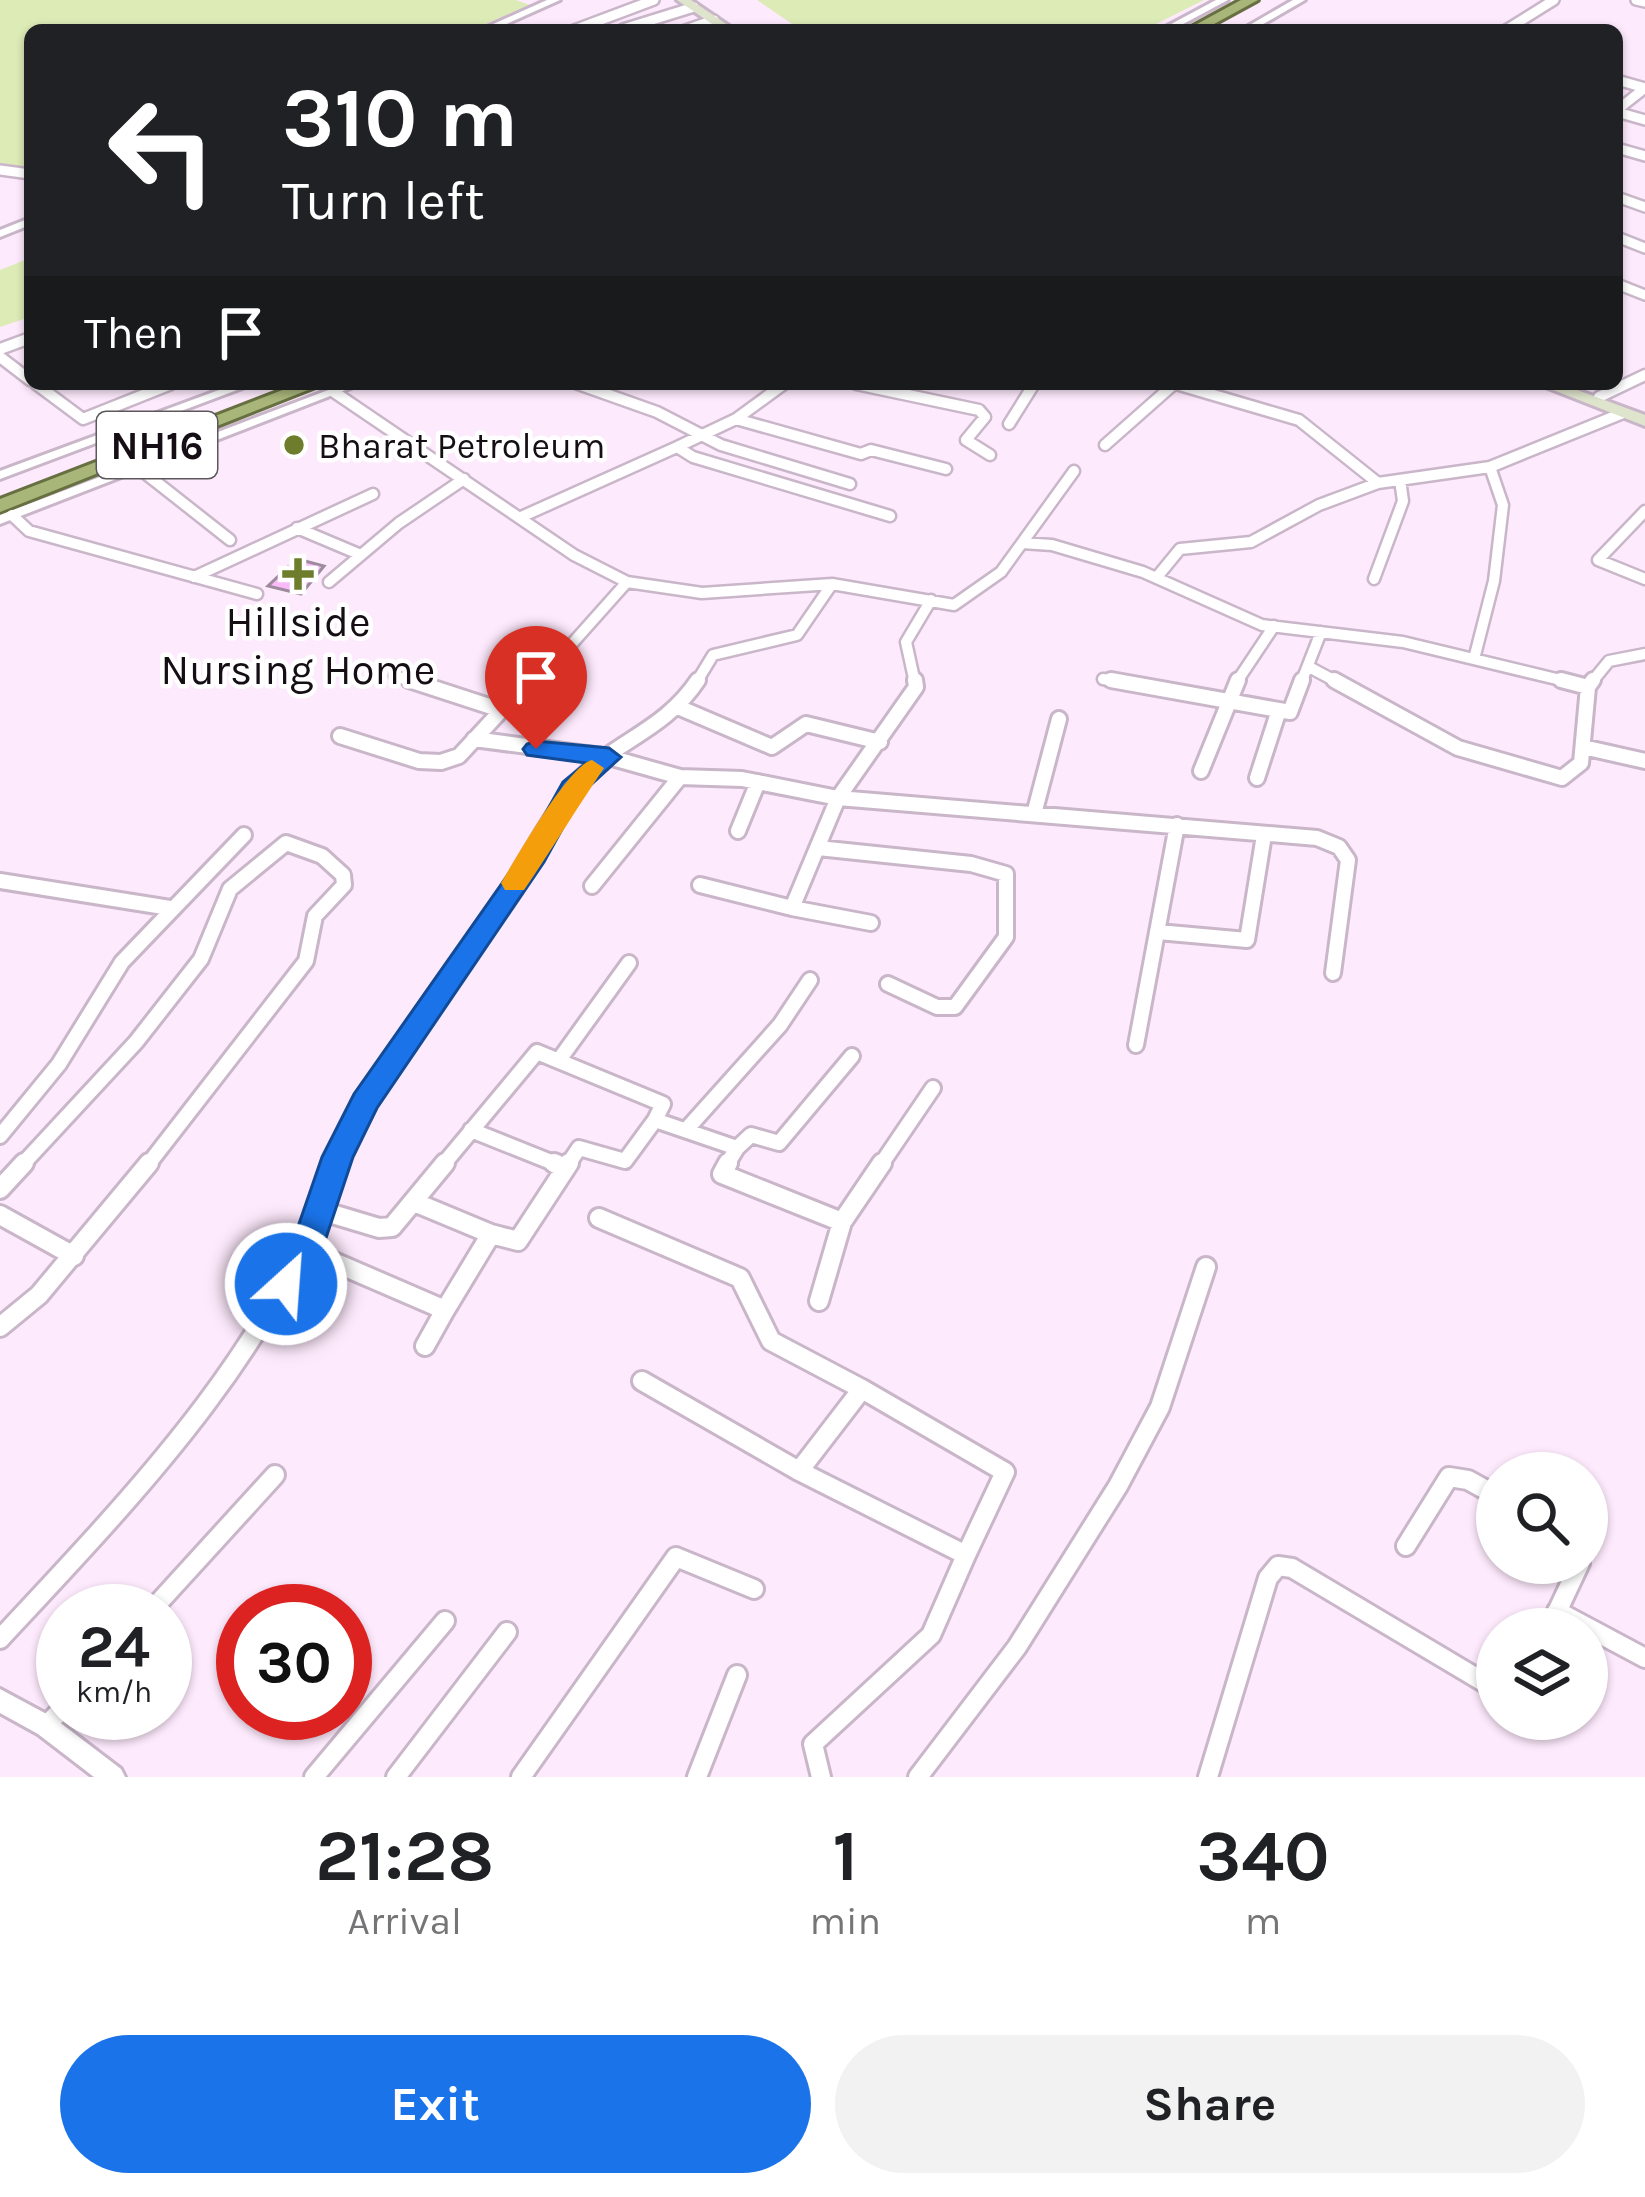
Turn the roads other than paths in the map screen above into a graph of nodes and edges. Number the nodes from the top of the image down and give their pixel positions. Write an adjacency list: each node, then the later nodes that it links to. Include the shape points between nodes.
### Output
1 (555, 0): 10 (street)
2 (654, 0): 11 (street)
3 (1223, 0): 15 (street)
4 (1251, 0): 16 (highway)
5 (1273, 0): 17 (highway)
6 (1300, 0): 18 (street)
7 (1554, 0): 19 (street)
8 (688, 3): 9 (main road); 12 (street)
9 (714, 20): 13 (street); 14 (main road)
10 (499, 24)
11 (590, 24)
12 (635, 24)
13 (703, 24)
14 (720, 24)
15 (1177, 24)
16 (1205, 24)
17 (1230, 24)
18 (1257, 24)
19 (1516, 24)
20 (1645, 232): 21 (street)
21 (1642, 247)
22 (0, 353): 23 (street)
23 (24, 374)
24 (44, 390): 25 (street, via 83,419)
25 (157, 390)
26 (232, 390): 53 (street)
27 (272, 390): 58 (highway, NH16)
28 (319, 390): 49 (street)
29 (319, 390): 61 (highway, NH16)
30 (327, 390): 54 (street)
31 (599, 390): 45 (street)
32 (776, 390): 43 (street)
33 (884, 390): 48 (street, via 979,410 986,417 966,440)
34 (1030, 390): 44 (street)
35 (1168, 390): 46 (street)
36 (1196, 390): 56 (street, via 1299,420)
37 (1562, 390): 41 (main road)
38 (1580, 390): 40 (main road)
39 (1614, 390): 40 (street)
40 (1599, 397): 42 (main road)
41 (1623, 413): 42 (main road); 50 (street)
42 (1645, 418)
43 (736, 419): 45 (street); 51 (street)
44 (1009, 424)
45 (702, 435): 47 (street); 57 (street)
46 (1105, 445)
47 (677, 447): 62 (street); 63 (street)
48 (990, 454)
49 (136, 466): 61 (street); 67 (street)
50 (1490, 467): 55 (street); 82 (street, via 1503,506)
51 (946, 469)
52 (1074, 471): 68 (street)
53 (0, 475)
54 (464, 479): 63 (street); 69 (street)
55 (1400, 480): 56 (street); 72 (street, via 1403,501)
56 (1378, 483): 70 (street, via 1251,542 1180,550)
57 (850, 484)
58 (0, 494)
59 (373, 494): 65 (street)
60 (1645, 512): 64 (street)
61 (4, 514): 71 (street, via 29,531)
62 (890, 516)
63 (521, 517): 75 (street)
64 (1630, 527): 66 (street); 73 (street, via 1598,560)
65 (297, 528): 69 (street); 71 (street)
66 (1645, 533)
67 (230, 540)
68 (1022, 543): 70 (street); 78 (street, via 1001,572 954,604)
69 (361, 555): 74 (street)
70 (1156, 577): 79 (street)
71 (194, 578): 77 (street)
72 (1374, 579)
73 (1645, 579)
74 (329, 582)
75 (627, 582): 76 (street, via 701,593); 89 (street, via 542,681)
76 (832, 584): 78 (street); 88 (street, via 797,634 713,656)
77 (257, 594)
78 (931, 600): 94 (street, via 906,642 916,687)
79 (1274, 626): 80 (street); 87 (street)
80 (1322, 632): 82 (street); 83 (street)
81 (1644, 650): 86 (street, via 1609,661)
82 (1474, 659): 86 (street)
83 (1310, 667): 90 (street, via 1296,705); 95 (street, via 1486,760 1562,778 1577,771)
84 (394, 676): 89 (street)
85 (1103, 679): 87 (street)
86 (1588, 687): 95 (street)
87 (1226, 703): 90 (street); 98 (street)
88 (678, 707): 94 (street, via 772,747 806,724); 96 (street)
89 (501, 710): 93 (street)
90 (1278, 713): 100 (street)
91 (1059, 719): 103 (street)
92 (340, 736): 93 (street, via 441,762)
93 (475, 739): 96 (street)
94 (880, 742): 102 (street)
95 (1583, 747): 97 (street)
96 (609, 757): 99 (street); 132 (street, via 572,788 365,1102)
97 (1645, 761)
98 (1201, 772)
99 (680, 777): 101 (street); 111 (street)
100 (1257, 778)
101 (758, 782): 102 (street); 105 (street)
102 (838, 798): 103 (street); 108 (street)
103 (1034, 814): 104 (street)
104 (1177, 826): 107 (street); 115 (street)
105 (738, 831)
106 (244, 835): 112 (street)
107 (1264, 835): 115 (street, via 1247,940); 117 (street, via 1317,838 1348,860)
108 (818, 848): 113 (street); 119 (street, via 1006,874 1004,942 955,1007)
109 (0, 881): 112 (street)
110 (700, 884): 113 (street)
111 (592, 886)
112 (170, 908): 127 (street, via 122,962 59,1064)
113 (792, 908): 114 (street)
114 (871, 923)
115 (1158, 932): 120 (street)
116 (629, 963): 122 (street)
117 (1333, 973)
118 (810, 980): 126 (street)
119 (888, 984)
120 (1136, 1045)
121 (851, 1056): 128 (street, via 779,1143 751,1135)
122 (559, 1060): 124 (street, via 663,1104); 125 (street, via 534,1053)
123 (933, 1088): 135 (street)
124 (655, 1120): 126 (street); 129 (street, via 625,1161 584,1147)
125 (471, 1130): 129 (street); 131 (street)
126 (686, 1130): 128 (street)
127 (0, 1136)
128 (737, 1148): 135 (street, via 722,1174)
129 (565, 1168): 136 (street, via 518,1241)
130 (0, 1189): 138 (street, via 201,959 230,889 286,843 322,856 343,875 344,885 315,916 306,961)
131 (414, 1202): 132 (street, via 386,1229); 136 (street)
132 (319, 1210): 137 (street)
133 (0, 1215): 138 (street)
134 (599, 1219): 145 (street, via 740,1278 771,1341)
135 (842, 1222): 140 (street)
136 (491, 1234): 141 (street)
137 (306, 1250): 141 (street); 155 (street, via 246,1351 163,1462)
138 (74, 1256): 142 (street)
139 (1206, 1267): 169 (street, via 1160,1407 1118,1486 1017,1647)
140 (819, 1301)
141 (445, 1310): 143 (street)
142 (0, 1327)
143 (425, 1346)
144 (642, 1381): 146 (street)
145 (862, 1388): 146 (street); 150 (street, via 1005,1472)
146 (799, 1471): 150 (street)
147 (275, 1475): 151 (street)
148 (1476, 1484): 149 (street, via 1449,1477)
149 (1406, 1546)
150 (966, 1555): 168 (street, via 931,1635 813,1744)
151 (176, 1584)
152 (754, 1589): 166 (street, via 676,1557)
153 (445, 1621): 164 (street)
154 (507, 1632): 165 (street)
155 (0, 1639)
156 (1608, 1643): 157 (street)
157 (1645, 1658)
158 (737, 1675): 167 (street)
159 (1476, 1678): 170 (street, via 1278,1566)
160 (0, 1700): 161 (street)
161 (36, 1711)
162 (77, 1740): 163 (street)
163 (112, 1777)
164 (314, 1777)
165 (396, 1777)
166 (520, 1777)
167 (697, 1777)
168 (821, 1777)
169 (918, 1777)
170 (1208, 1777)

